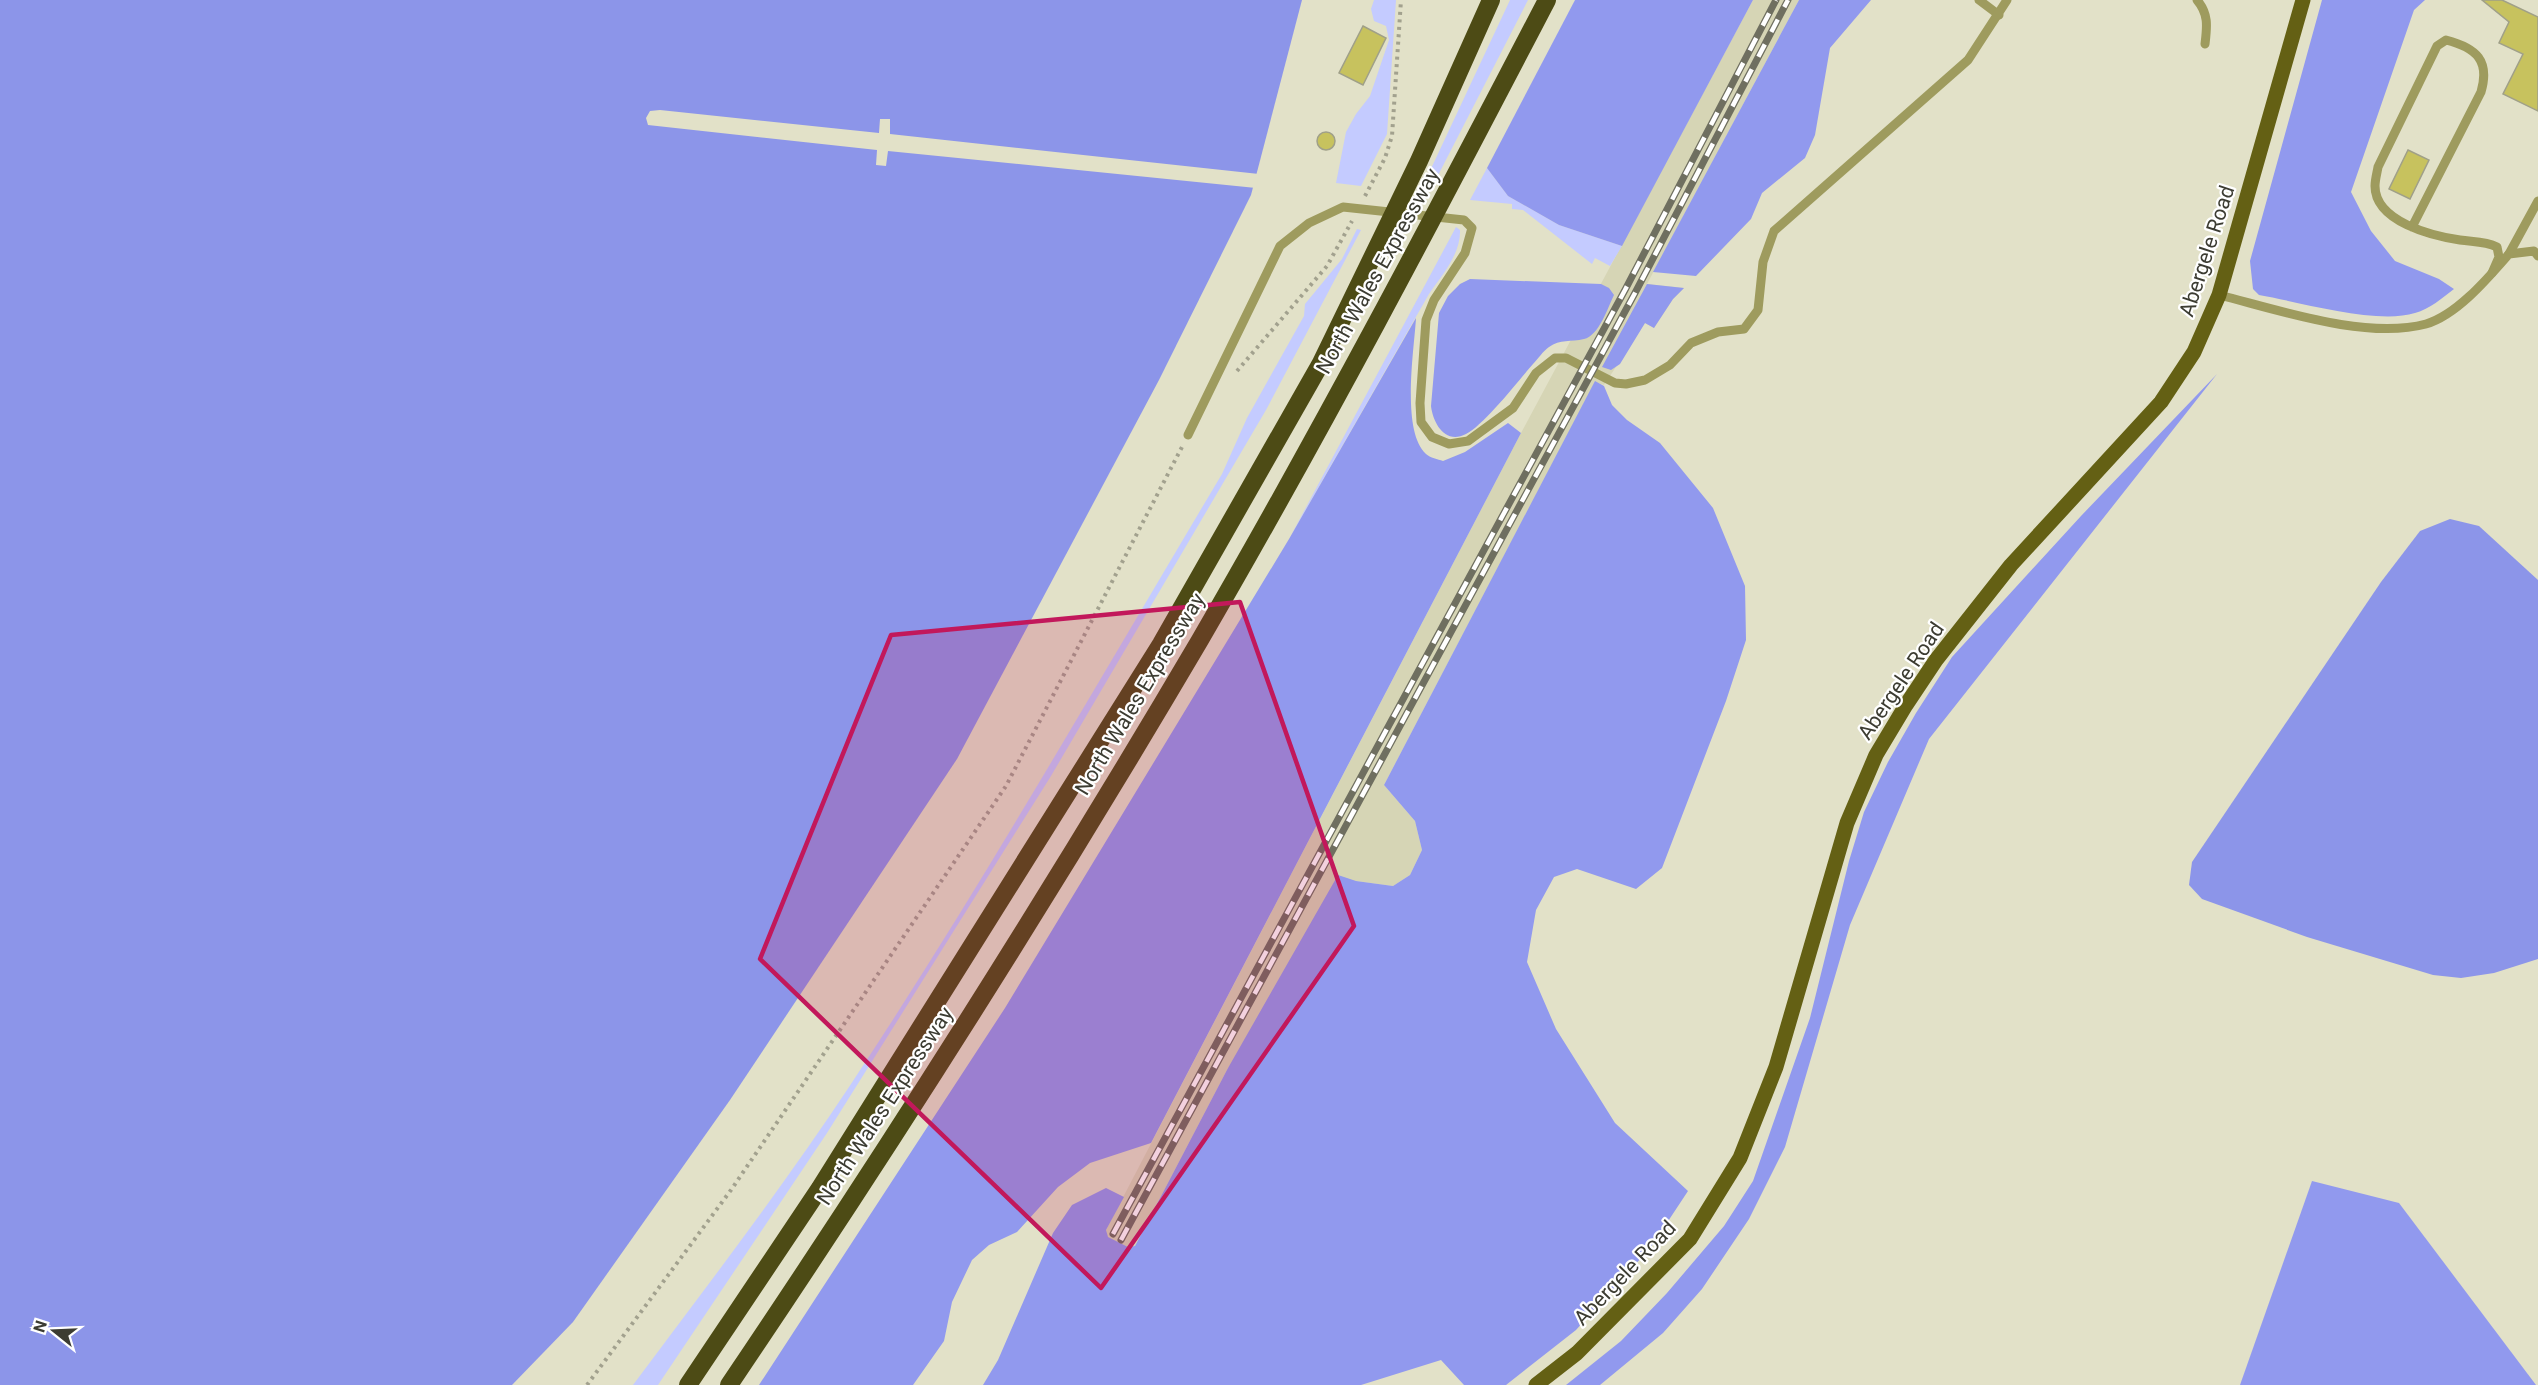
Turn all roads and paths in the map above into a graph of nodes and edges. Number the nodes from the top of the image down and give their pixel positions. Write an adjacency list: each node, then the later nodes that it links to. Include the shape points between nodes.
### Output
1 (1401, 0): 10 (path, via 1392,136)
2 (1491, 0): 21 (highway, North Wales Expressway, via 1419,161 1321,363 1161,644 820,1188)
3 (1547, 0): 22 (highway, North Wales Expressway, via 1404,273 1201,638 1013,950)
4 (1978, 0): 8 (lane)
5 (2007, 0): 8 (lane)
6 (2197, 0): 9 (lane, via 2206,10)
7 (2303, 0): 17 (main road, Abergele Road)
8 (1999, 15): 19 (lane, via 1968,60 1774,231 1763,262 1758,310 1744,329 1718,332 1691,344 1670,365 1645,380 1626,384 1566,358 1555,358 1536,373 1512,408 1468,441 1449,444 1432,437 1421,422 1425,320 1465,253 1472,228 1464,220 1343,207 1309,223 1281,246)
9 (2205, 44)
10 (1385, 158)
11 (2538, 201): 13 (lane)
12 (2412, 227): 12 (lane, via 2392,216 2380,203 2375,188 2378,168 2437,46 2446,40 2474,52 2483,63 2486,77); 16 (lane, via 2424,233 2488,242 2497,247 2499,257)
13 (2509, 254): 14 (lane, via 2534,251); 16 (lane)
14 (2538, 256)
15 (1332, 258): 18 (path)
16 (2492, 273): 17 (lane, via 2463,303 2428,324 2382,330 2307,317)
17 (2219, 295): 23 (main road, Abergele Road, via 2194,352 2161,402 2012,565 1936,660 1876,755 1846,823 1776,1067 1740,1158 1690,1239 1577,1353)
18 (1232, 377)
19 (1188, 435): 20 (path, via 1006,786 731,1190)
20 (587, 1385)
21 (688, 1385)
22 (729, 1385)
23 (1536, 1385)

